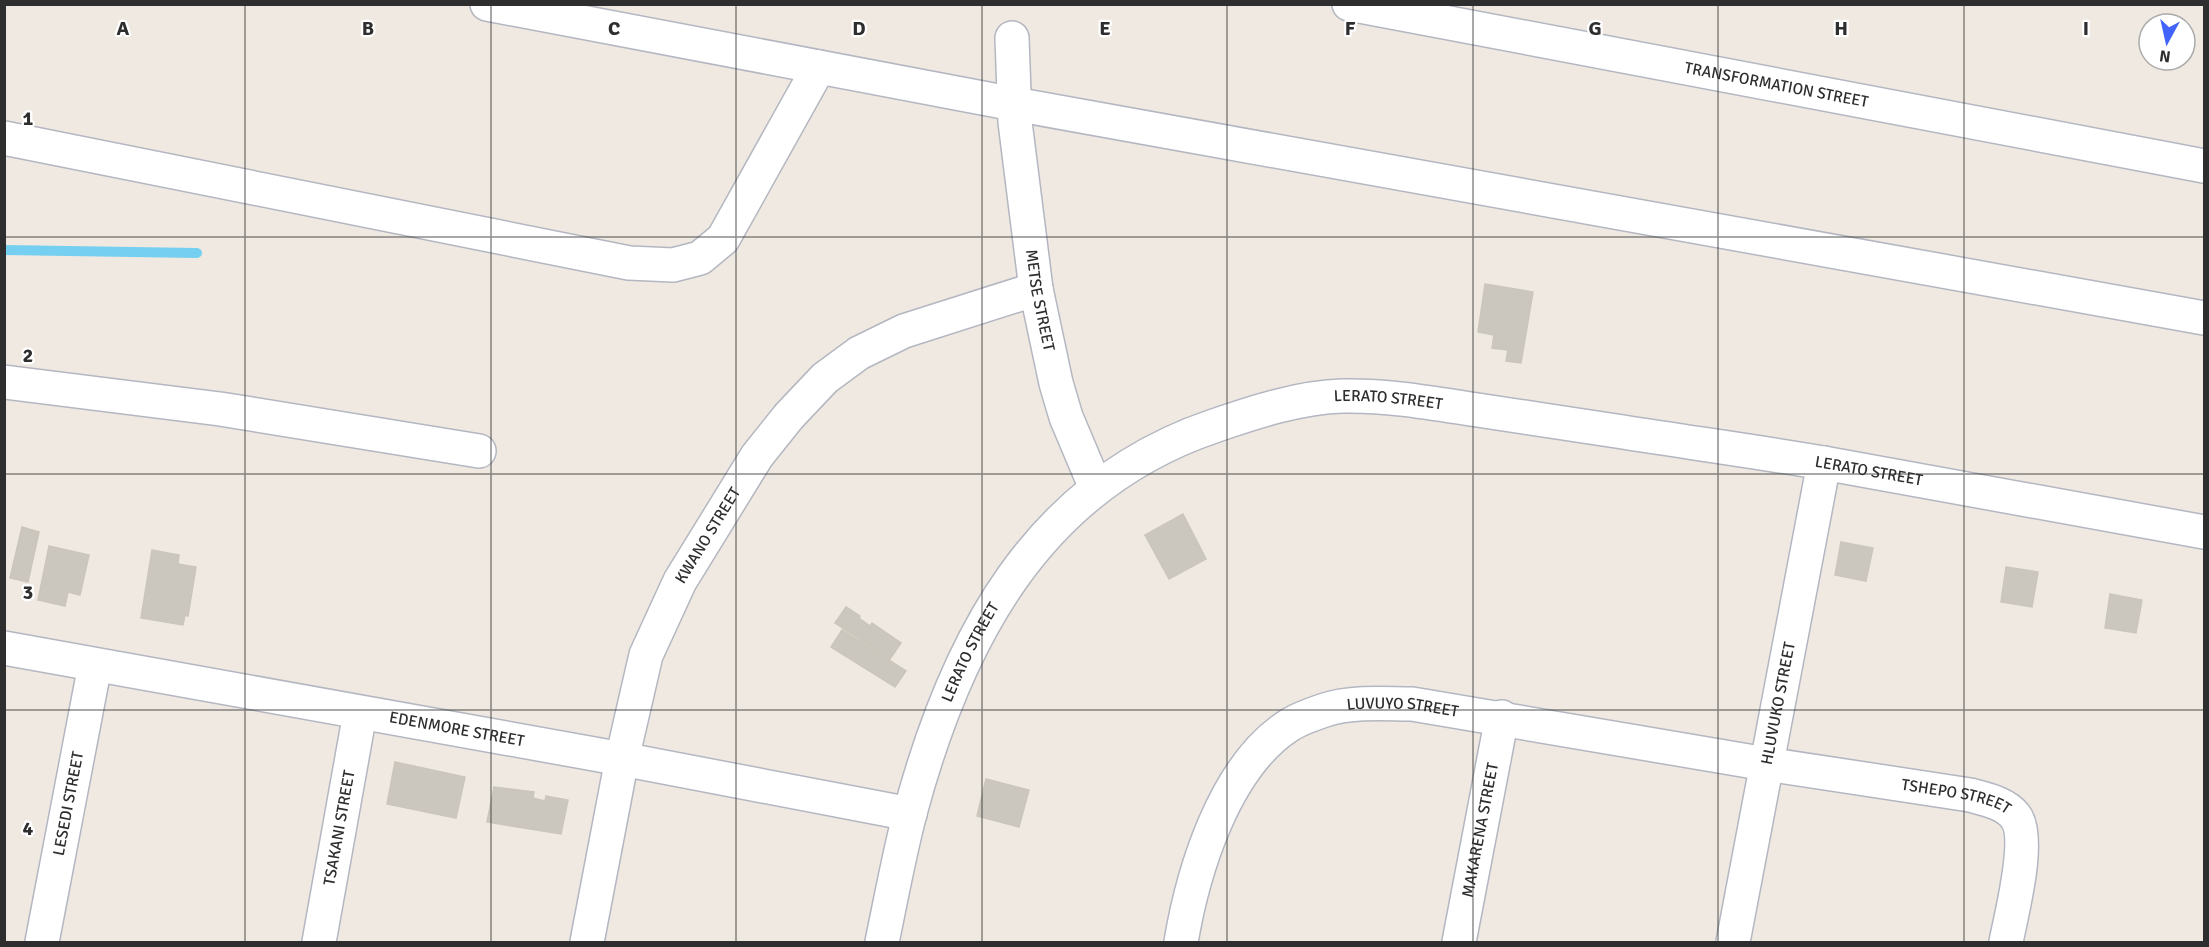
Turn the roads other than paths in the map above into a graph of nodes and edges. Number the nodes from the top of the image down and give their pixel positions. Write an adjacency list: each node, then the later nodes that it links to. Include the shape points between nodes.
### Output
1 (487, 4): 4 (street)
2 (1349, 4): 7 (street, TRANSFORMATION STREET)
3 (1012, 38): 5 (street, METSE STREET)
4 (819, 67): 5 (street); 6 (street, via 723,239 699,258 673,266 629,263)
5 (1014, 104): 8 (street, METSE STREET); 9 (street)
6 (4, 138)
7 (2205, 166)
8 (1036, 289): 13 (street, METSE STREET, via 1066,417); 19 (street, KWANO STREET, via 904,330 859,353 825,378 789,416 757,456 680,581 661,620 646,655)
9 (2205, 318)
10 (4, 382): 11 (street, via 220,409)
11 (478, 452)
12 (1824, 463): 13 (street, LERATO STREET, via 1416,400 1340,396 1296,402 1192,433 1151,452); 14 (street, LERATO STREET); 20 (street, HLUVUKO STREET)
13 (1096, 488): 21 (street, LERATO STREET, via 1046,535 990,609 945,702)
14 (2205, 532)
15 (4, 648): 16 (street, EDENMORE STREET)
16 (95, 665): 17 (street, EDENMORE STREET); 22 (street, LESEDI STREET)
17 (360, 713): 19 (street, EDENMORE STREET); 23 (street, TSAKANI STREET)
18 (1502, 717): 20 (street, LUVUYO STREET); 26 (street, LUVUYO STREET, via 1412,704 1363,704 1328,709 1288,726 1258,751 1222,809 1195,884); 27 (street, MAKARENA STREET)
19 (622, 759): 21 (street, EDENMORE STREET); 24 (street, KWANO STREET)
20 (1766, 764): 28 (street, HLUVUKO STREET); 29 (street, TSHEPO STREET, via 1970,795 2006,808 2015,815 2022,840)
21 (910, 814): 25 (street, LERATO STREET)
22 (42, 942)
23 (318, 942)
24 (587, 942)
25 (882, 942)
26 (1181, 942)
27 (1459, 942)
28 (1733, 942)
29 (2006, 942)

